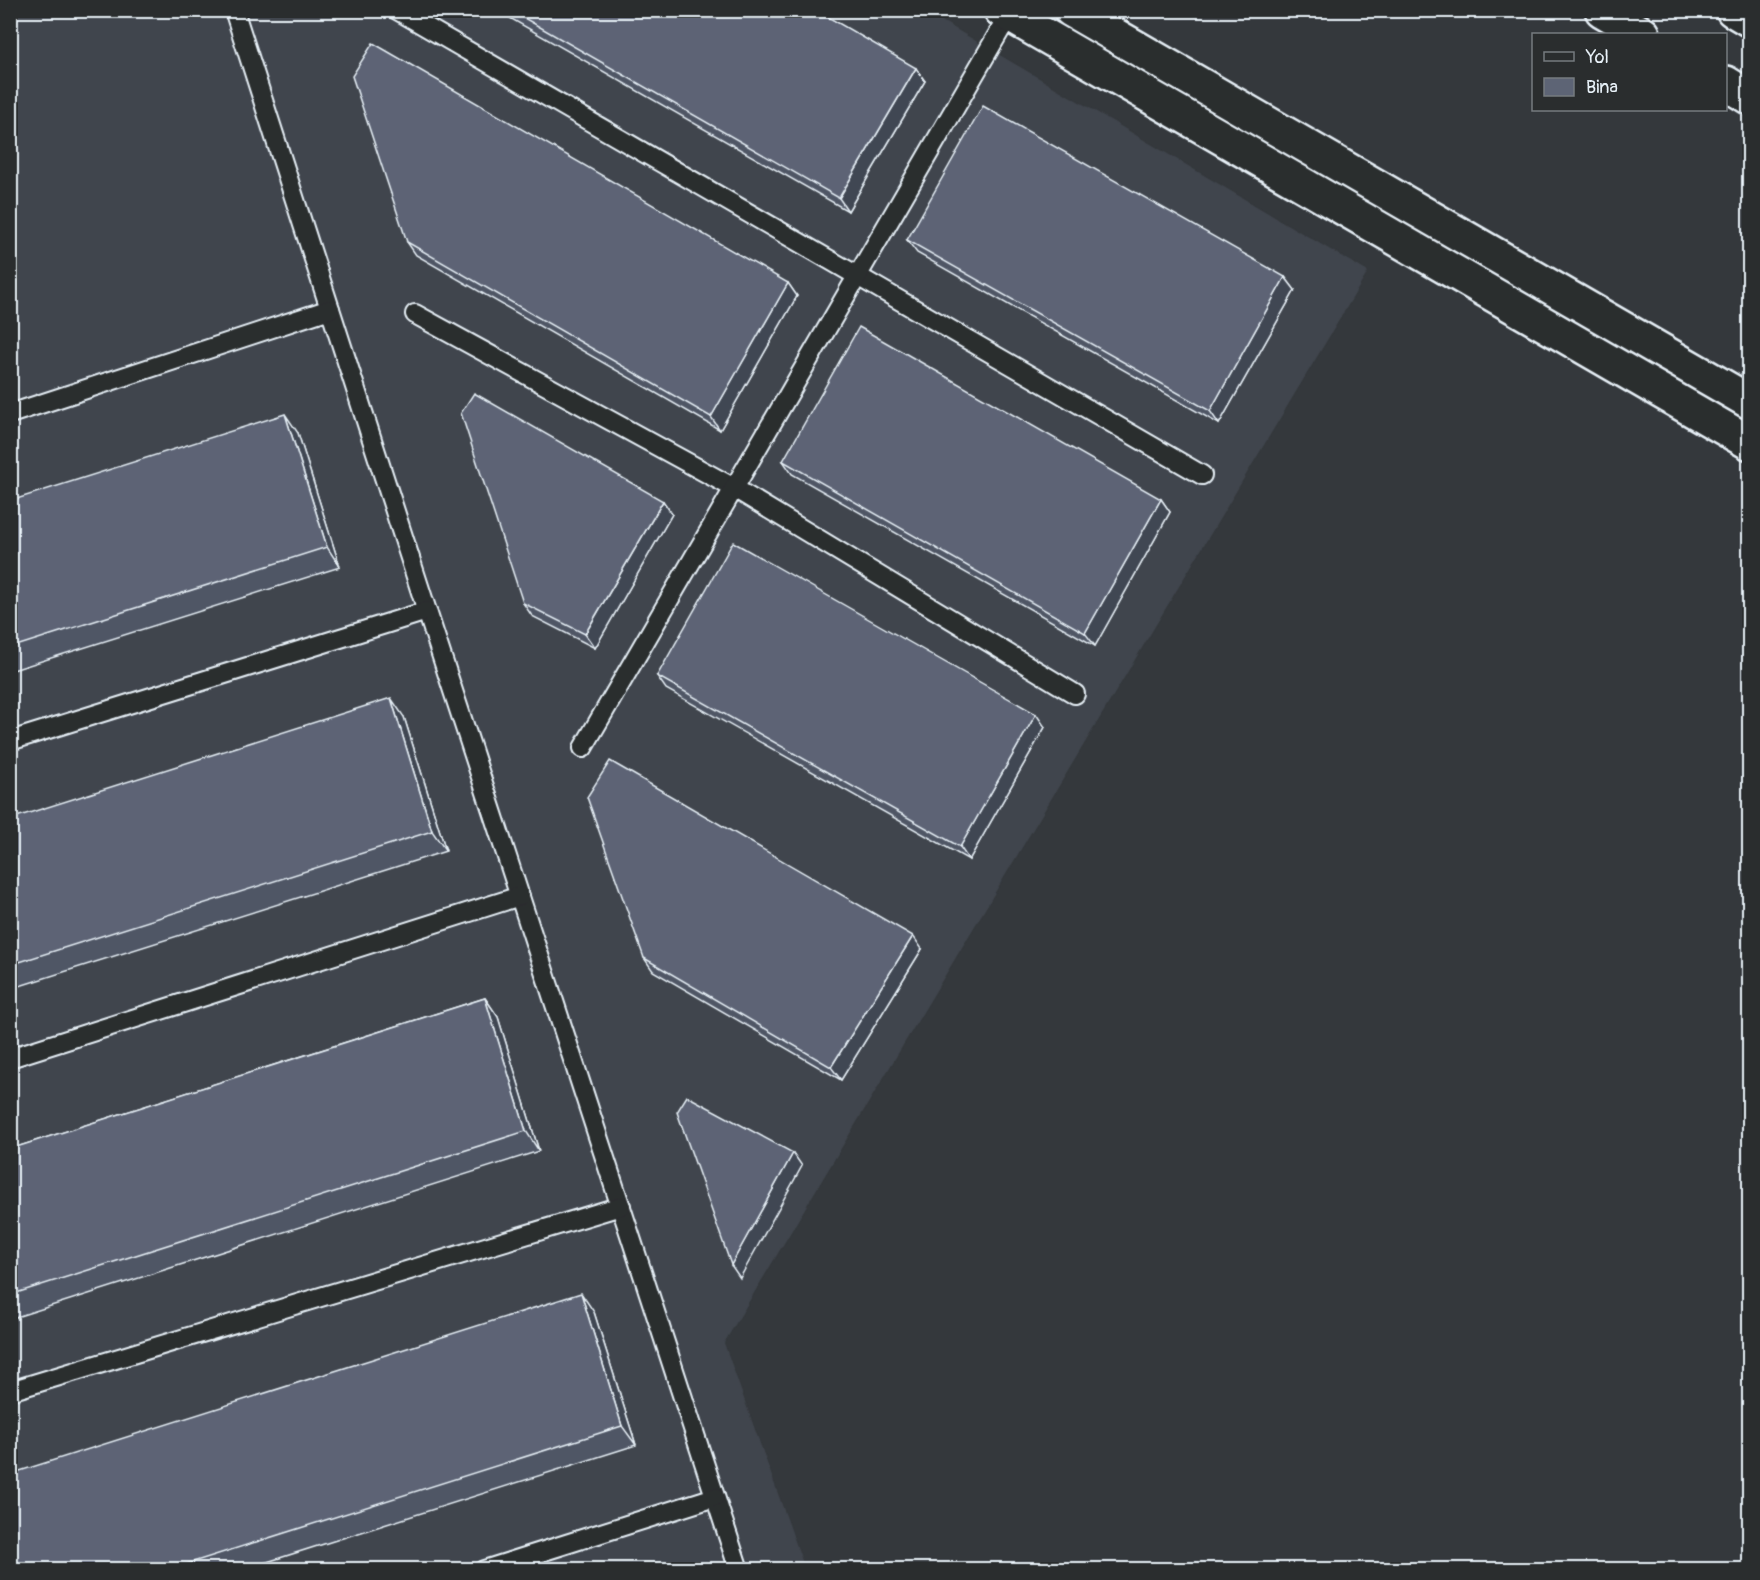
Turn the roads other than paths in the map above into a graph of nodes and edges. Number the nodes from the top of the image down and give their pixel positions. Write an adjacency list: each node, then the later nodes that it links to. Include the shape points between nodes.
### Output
1 (234, 10): 12 (lane)
2 (397, 10): 11 (lane)
3 (1071, 10): 14 (main road)
4 (1602, 10): 8 (main road)
5 (1733, 10): 7 (main road)
6 (1005, 13): 11 (lane); 16 (main road)
7 (1749, 20)
8 (1641, 33)
9 (1727, 84): 10 (main road)
10 (1749, 98)
11 (856, 277): 17 (lane); 18 (lane)
12 (330, 309): 15 (lane); 19 (lane)
13 (415, 314): 18 (lane)
14 (1749, 402)
15 (10, 414)
16 (1749, 443)
17 (1202, 475)
18 (734, 488): 20 (lane); 22 (lane)
19 (427, 611): 21 (lane); 23 (lane)
20 (1075, 693)
21 (10, 741)
22 (583, 748)
23 (520, 896): 24 (lane); 25 (lane)
24 (10, 1058)
25 (621, 1206): 26 (lane); 27 (lane)
26 (10, 1391)
27 (715, 1497): 28 (lane); 29 (lane)
28 (484, 1569)
29 (739, 1569)

